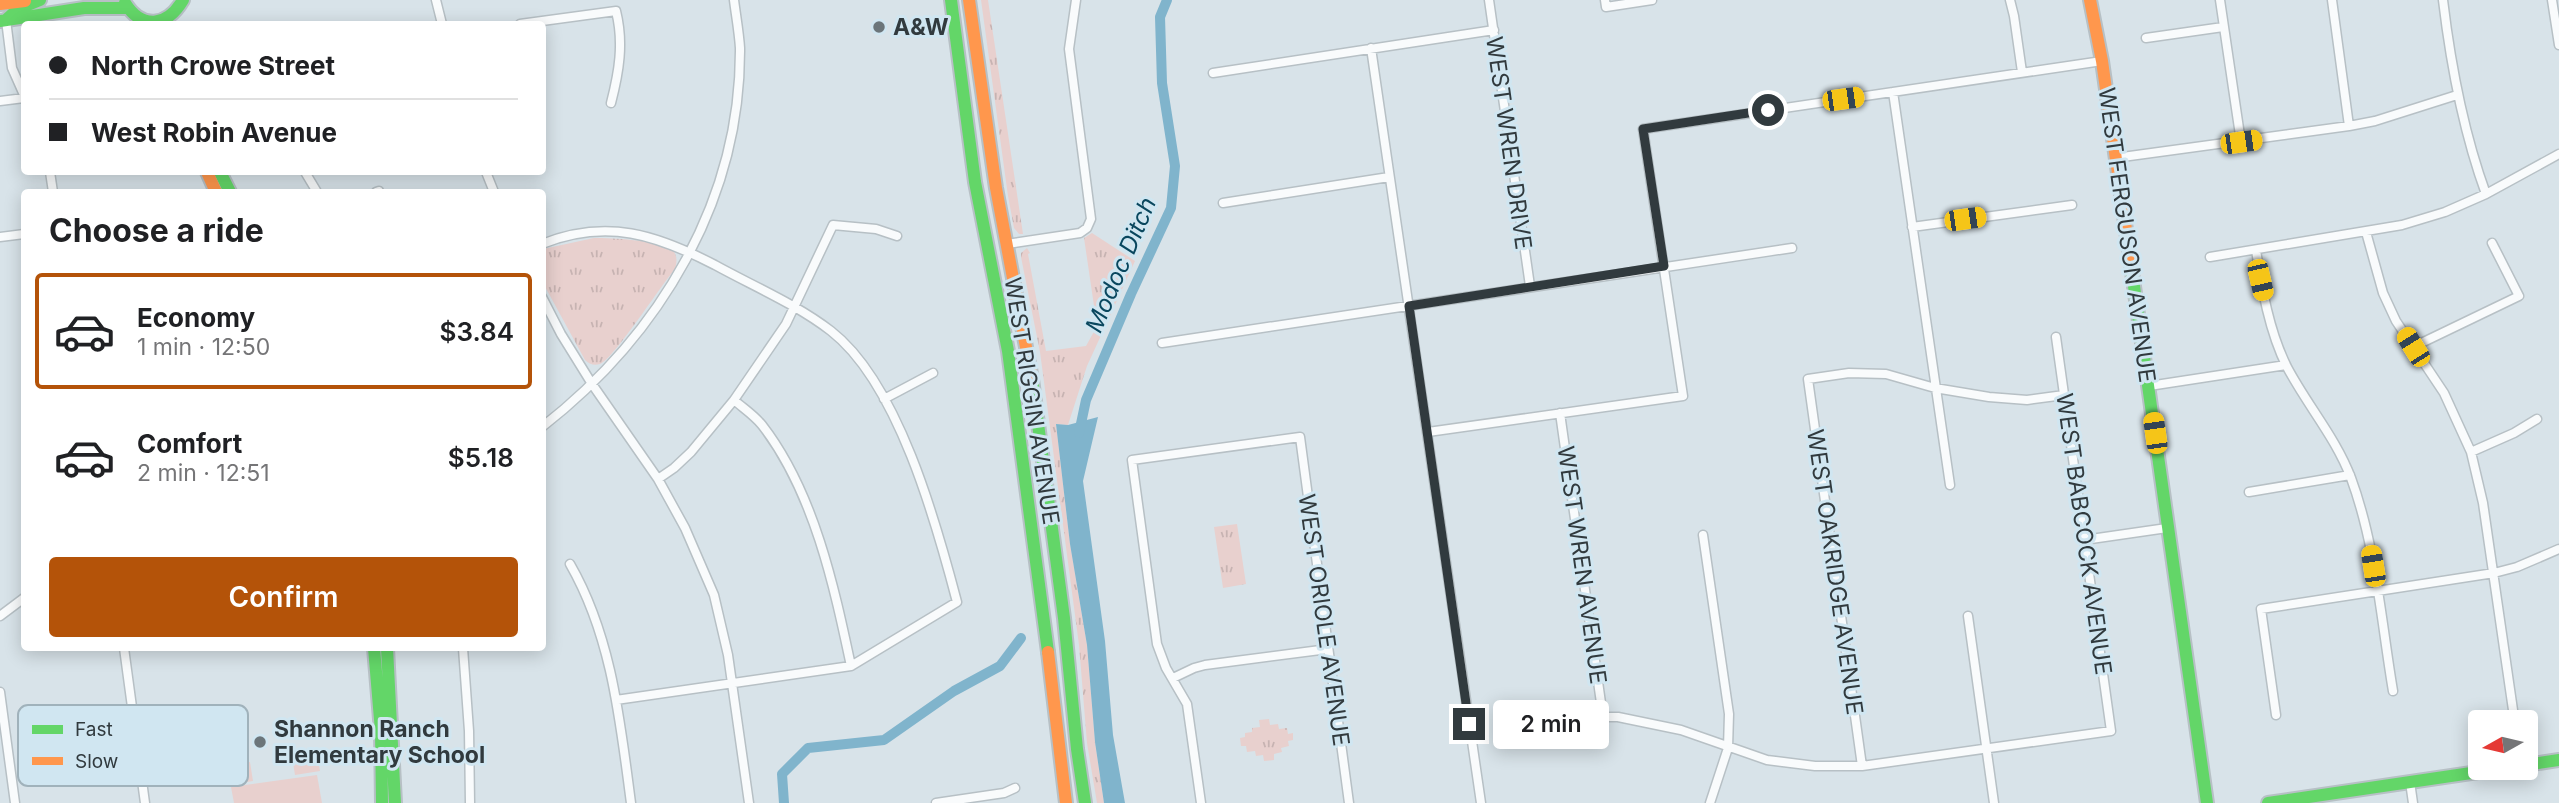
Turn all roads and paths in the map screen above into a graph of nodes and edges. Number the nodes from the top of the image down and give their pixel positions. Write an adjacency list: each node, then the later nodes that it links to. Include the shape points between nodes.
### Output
1 (29, 0): 17 (street)
2 (40, 0): 20 (street, via 12,11)
3 (436, 0): 24 (street)
4 (734, 0): 58 (street, via 740,47 734,115 723,171)
5 (951, 0): 124 (street, WEST RIGGIN AVENUE, via 975,182 1010,361)
6 (969, 0): 55 (street, WEST RIGGIN AVENUE)
7 (1076, 0): 55 (street, via 1069,49 1091,219 1080,233)
8 (1489, 0): 27 (street, WEST WREN DRIVE)
9 (1651, 0): 19 (street)
10 (2010, 0): 33 (street)
11 (2090, 0): 31 (street, WEST FERGUSON AVENUE)
12 (2220, 0): 26 (street)
13 (2332, 0): 40 (street)
14 (2443, 0): 36 (street)
15 (2552, 0): 29 (street)
16 (183, 2): 22 (street, via 166,20); 23 (street)
17 (1, 3)
18 (125, 4): 20 (street); 21 (street)
19 (1606, 4)
20 (3, 20): 34 (street)
21 (140, 21)
22 (156, 21)
23 (175, 21)
24 (441, 21)
25 (542, 21): 39 (street, via 616,11 621,31 619,73)
26 (2223, 27): 28 (street); 41 (street)
27 (1494, 30): 30 (street); 61 (street, WEST WREN DRIVE)
28 (2146, 38)
29 (2559, 45)
30 (1371, 48): 32 (street); 44 (street)
31 (2102, 61): 33 (street); 43 (street, WEST FERGUSON AVENUE)
32 (1213, 72)
33 (2022, 72): 35 (street)
34 (21, 90)
35 (1893, 92): 48 (street); 60 (street, via 1643,129)
36 (2457, 95): 40 (street); 45 (street)
37 (21, 98): 38 (street)
38 (0, 101)
39 (611, 103)
40 (2348, 126): 41 (street)
41 (2241, 142): 43 (street)
42 (2559, 154): 45 (street)
43 (2115, 158): 71 (street, WEST FERGUSON AVENUE)
44 (1389, 177): 46 (street); 63 (street)
45 (2486, 194): 49 (street, via 2434,215)
46 (1223, 203)
47 (2072, 205): 48 (street)
48 (1912, 227): 72 (street)
49 (2366, 232): 57 (street); 67 (street, via 2383,293)
50 (21, 234): 52 (street)
51 (897, 236): 64 (street, via 833,225)
52 (0, 237)
53 (546, 243): 58 (street, via 572,234 613,230 654,237)
54 (2492, 243): 67 (street, via 2519,296)
55 (1007, 244): 125 (street, WEST RIGGIN AVENUE, via 1030,368)
56 (1792, 248): 60 (street)
57 (2256, 250): 59 (street); 68 (street, via 2268,312)
58 (690, 253): 64 (street); 70 (street, via 662,301)
59 (2210, 257)
60 (1664, 266): 61 (street); 76 (street, via 1683,396)
61 (1530, 286): 63 (street)
62 (546, 305): 70 (street)
63 (1409, 306): 66 (street); 79 (street)
64 (794, 307): 74 (street, via 832,332 853,353); 75 (street)
65 (2056, 337): 73 (street, WEST BABCOCK AVENUE)
66 (1162, 343)
67 (2413, 347): 80 (street, via 2444,393)
68 (2286, 365): 71 (street); 81 (street)
69 (933, 373): 74 (street)
70 (592, 384): 78 (street); 82 (street)
71 (2149, 386): 85 (street, WEST FERGUSON AVENUE)
72 (1935, 388): 73 (street, via 2028,400); 83 (street); 113 (street, WEST OAKRIDGE AVENUE, via 1886,374 1808,379)
73 (2064, 395): 87 (street, WEST BABCOCK AVENUE)
74 (884, 399): 100 (street, via 927,496 957,602)
75 (734, 400): 82 (street, via 691,452); 100 (street, via 760,423 806,506 831,580)
76 (1560, 413): 79 (street); 109 (street, WEST WREN AVENUE, via 1603,717 1681,730)
77 (2537, 419): 80 (street)
78 (546, 424)
79 (1428, 432): 128 (street)
80 (2471, 452): 90 (street)
81 (2350, 475): 84 (street); 91 (street, via 2369,541)
82 (658, 479): 102 (street, via 714,595)
83 (1950, 485)
84 (2249, 492)
85 (2168, 528): 87 (street); 131 (street, WEST FERGUSON AVENUE)
86 (1703, 535): 109 (street, via 1729,714)
87 (2084, 540): 110 (street, WEST BABCOCK AVENUE, via 2111,732)
88 (2559, 549): 90 (street)
89 (570, 564): 105 (street, via 601,635)
90 (2494, 573): 91 (street); 107 (street)
91 (2377, 592): 103 (street); 108 (street, via 2261,609)
92 (21, 600): 93 (street)
93 (0, 616)
94 (1968, 616): 110 (street)
95 (1328, 649): 101 (street, via 1205,665); 101 (street, WEST ORIOLE AVENUE, via 1300,437 1132,460 1157,643); 127 (street, WEST ORIOLE AVENUE)
96 (124, 651): 106 (street)
97 (374, 651): 118 (street)
98 (387, 651): 119 (street)
99 (463, 651): 120 (street)
100 (851, 666): 102 (street)
101 (1173, 678): 126 (street, via 1190,716)
102 (731, 683): 105 (street); 122 (street)
103 (2393, 691)
104 (0, 692): 117 (street)
105 (616, 700): 121 (street)
106 (132, 705)
107 (2514, 710)
108 (2276, 715)
109 (1728, 748): 113 (street, via 1779,762); 129 (street)
110 (1986, 749): 113 (street); 130 (street)
111 (2559, 760): 112 (street)
112 (2538, 763)
113 (1862, 766)
114 (2468, 773): 115 (street)
115 (2410, 782): 132 (street); 133 (street)
116 (1015, 788): 123 (street)
117 (15, 803)
118 (382, 803)
119 (395, 803)
120 (470, 803)
121 (631, 803)
122 (749, 803)
123 (936, 803)
124 (1066, 803)
125 (1085, 803)
126 (1201, 803)
127 (1349, 803)
128 (1481, 803)
129 (1710, 803)
130 (1994, 803)
131 (2207, 803)
132 (2268, 803)
133 (2413, 803)

